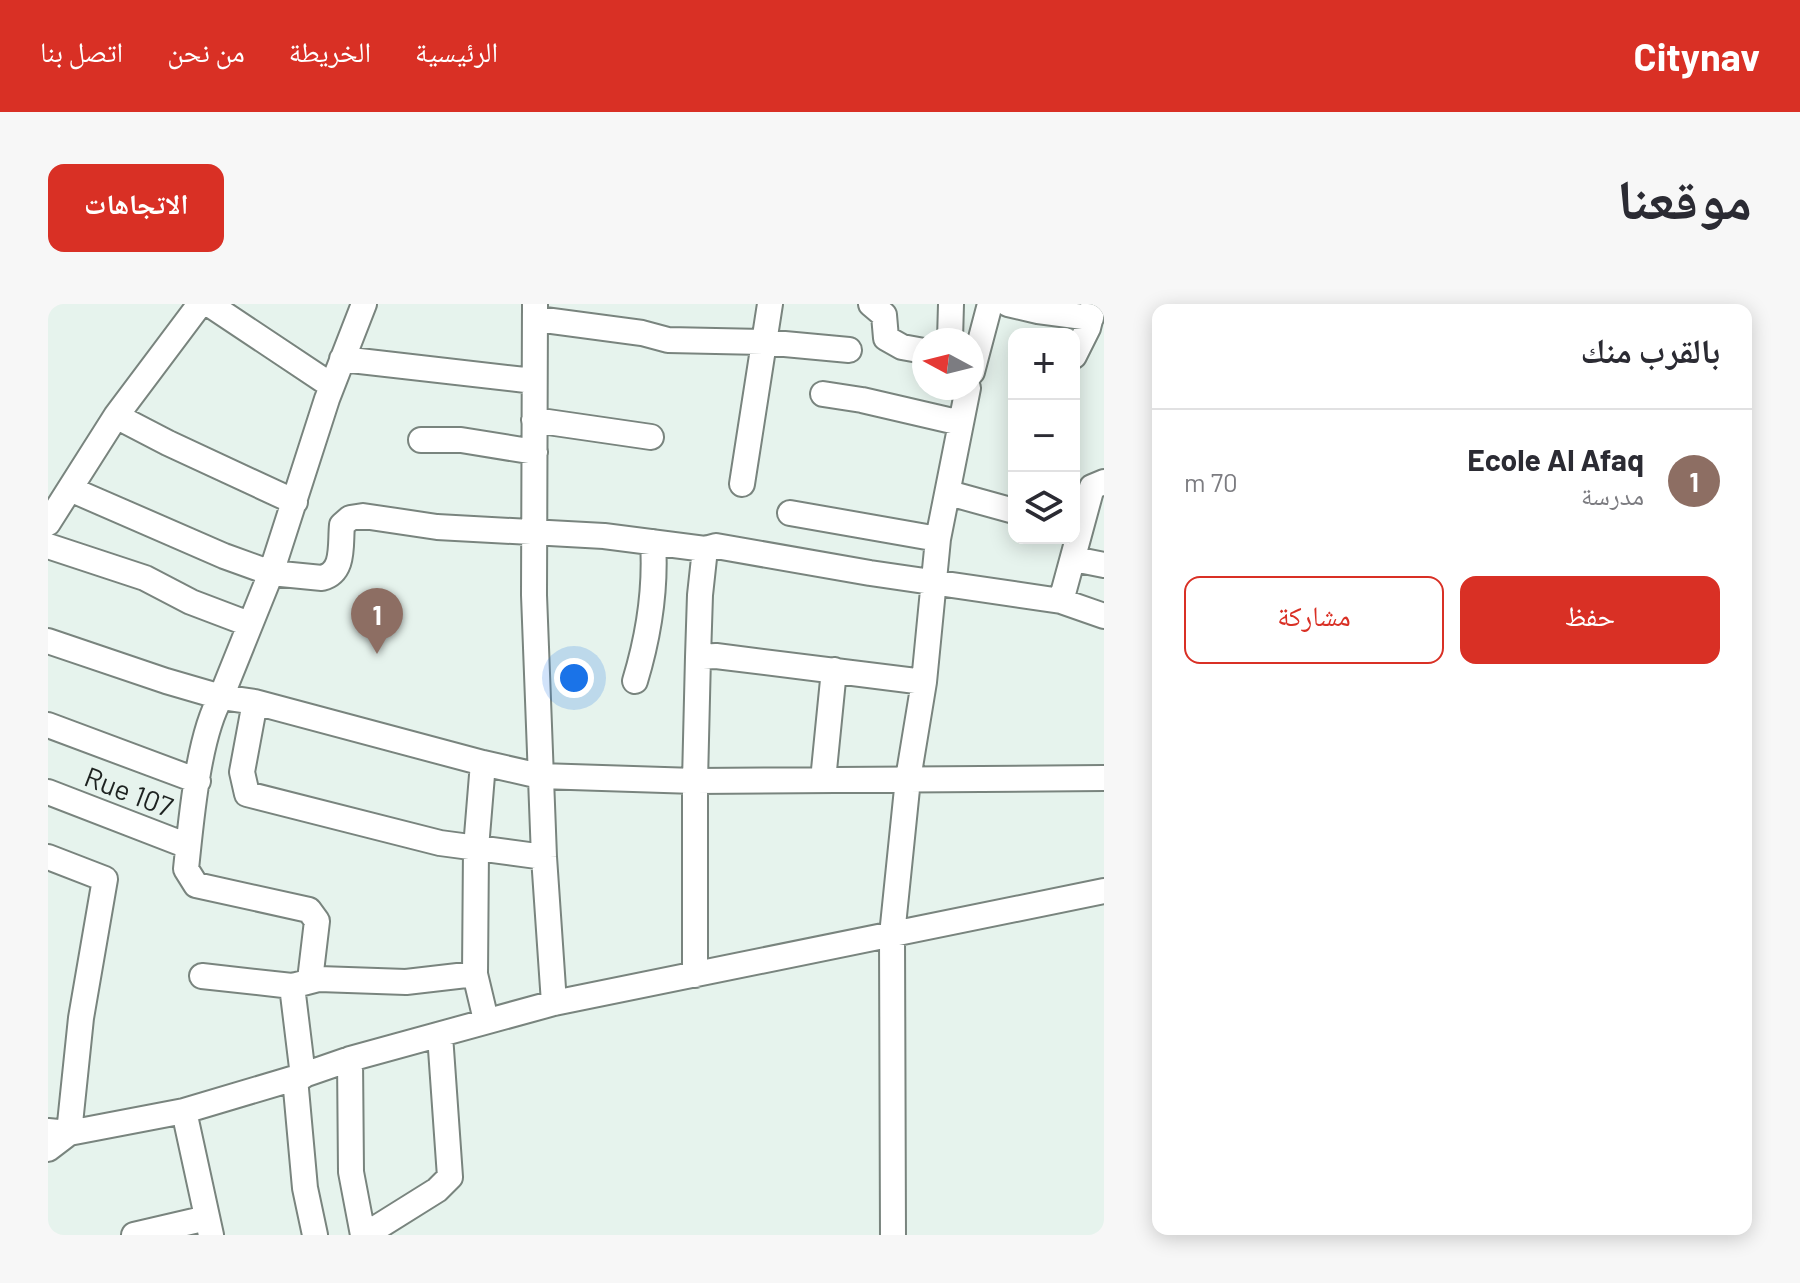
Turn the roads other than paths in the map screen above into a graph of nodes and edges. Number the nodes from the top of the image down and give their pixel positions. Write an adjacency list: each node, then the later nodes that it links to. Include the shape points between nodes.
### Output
1 (200, 304): 22 (street)
2 (209, 304): 19 (street)
3 (364, 304): 17 (street)
4 (770, 304): 14 (street)
5 (871, 304): 15 (street, via 884,315 886,338)
6 (951, 304): 11 (street)
7 (990, 304): 12 (street)
8 (1008, 304): 9 (street, via 1050,313)
9 (1092, 311): 13 (street)
10 (536, 312): 14 (street, via 668,340); 18 (street)
11 (950, 328)
12 (983, 328)
13 (1080, 341)
14 (763, 342): 16 (street); 29 (street)
15 (912, 349)
16 (849, 350)
17 (342, 359): 18 (street); 19 (street)
18 (534, 381): 23 (street)
19 (332, 386): 32 (street)
20 (823, 394): 24 (street)
21 (966, 400): 24 (street)
22 (116, 416): 30 (street); 32 (street)
23 (534, 420): 25 (street); 27 (street)
24 (961, 423): 31 (street)
25 (651, 437)
26 (421, 440): 27 (street, via 461,440)
27 (535, 452): 37 (street)
28 (1104, 482): 35 (street, via 1092,487)
29 (742, 484)
30 (70, 489): 36 (street); 45 (street)
31 (949, 493): 33 (street); 38 (street)
32 (295, 502): 45 (street)
33 (1008, 509)
34 (790, 513): 38 (street)
35 (1080, 519)
36 (48, 523)
37 (533, 532): 39 (street); 45 (street, via 350,518 342,525 339,565 330,576); 59 (street)
38 (938, 539): 46 (street)
39 (653, 542): 42 (street); 53 (street, via 646,639)
40 (1075, 544): 43 (street)
41 (48, 546): 49 (street, via 145,578)
42 (705, 549): 46 (street, via 716,546); 51 (street)
43 (1074, 559): 44 (street); 47 (street)
44 (1104, 565)
45 (271, 573): 49 (street)
46 (934, 582): 47 (street); 54 (street)
47 (1061, 601): 48 (street)
48 (1104, 616)
49 (249, 624): 55 (street)
50 (48, 641): 55 (street)
51 (698, 657): 52 (street); 64 (street)
52 (834, 670): 54 (street); 62 (street)
53 (635, 681)
54 (924, 682): 61 (street)
55 (221, 697): 56 (street); 63 (street, via 211,714)
56 (255, 702): 58 (street); 67 (street, via 242,772 247,794)
57 (48, 725): 63 (street)
58 (483, 763): 59 (street); 67 (street)
59 (540, 776): 64 (street); 69 (street)
60 (1104, 778): 61 (street)
61 (908, 779): 62 (street); 71 (street)
62 (823, 780): 64 (street)
63 (198, 781): 66 (street)
64 (695, 781): 73 (street)
65 (48, 792): 66 (street, Rue 107)
66 (188, 846): 75 (street, via 186,869 196,885 309,910 317,921)
67 (476, 848): 69 (street); 72 (street)
68 (48, 857): 82 (street, via 105,879)
69 (544, 857): 76 (street)
70 (1104, 891): 71 (street)
71 (892, 935): 73 (street); 85 (street)
72 (475, 974): 75 (street, via 406,982); 77 (street)
73 (695, 975): 76 (street)
74 (202, 976): 75 (street)
75 (301, 983): 80 (street)
76 (554, 1003): 77 (street)
77 (486, 1020): 78 (street)
78 (440, 1035): 79 (street); 88 (street, via 450,1177)
79 (350, 1059): 80 (street); 88 (street, via 351,1172)
80 (299, 1077): 81 (street); 87 (street, via 305,1188)
81 (184, 1111): 82 (street); 84 (street)
82 (58, 1132): 83 (street)
83 (48, 1149)
84 (209, 1226): 86 (street)
85 (892, 1232)
86 (134, 1235)
87 (315, 1235)
88 (364, 1235)

